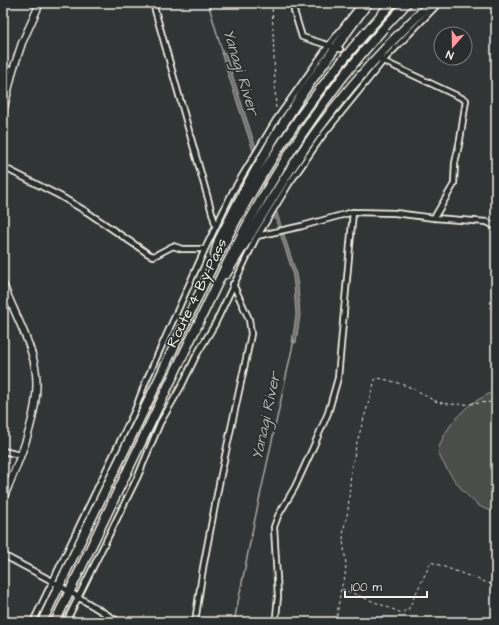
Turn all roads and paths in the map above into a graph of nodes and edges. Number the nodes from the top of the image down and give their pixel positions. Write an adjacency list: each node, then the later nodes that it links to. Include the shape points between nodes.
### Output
1 (40, 3): 14 (street)
2 (152, 3): 20 (street)
3 (272, 3): 16 (path)
4 (294, 3): 11 (street, via 302,37)
5 (362, 3): 11 (street)
6 (368, 3): 11 (highway)
7 (392, 3): 24 (highway, Route 4 By-Pass, via 337,67 304,112 239,215)
8 (407, 3): 27 (highway, Route 4 By-Pass, via 345,74 280,167 237,242)
9 (431, 3): 12 (highway)
10 (439, 3): 12 (street)
11 (335, 47): 16 (street); 24 (highway, via 274,138 246,187 219,240)
12 (377, 59): 19 (street, via 466,100 454,184); 22 (street, via 289,184); 27 (highway, via 324,121 289,172)
13 (3, 67): 14 (lane)
14 (13, 70): 15 (street)
15 (3, 112)
16 (276, 120): 20 (street, via 233,190)
17 (3, 167): 23 (street, via 87,212 150,255 154,256 173,246 182,249)
18 (353, 212): 19 (street, via 395,213); 22 (street); 44 (street, via 338,378 328,413 312,450 274,526 278,596)
19 (434, 218): 21 (street, via 487,222)
20 (216, 227): 23 (street)
21 (496, 227)
22 (257, 236): 26 (street)
23 (205, 249): 33 (street)
24 (207, 278): 33 (highway, Route 4 By-Pass)
25 (3, 284): 30 (street, via 35,366 34,412)
26 (233, 284): 37 (street, via 215,324 160,422 138,476); 43 (street, via 249,319 250,334 220,479)
27 (204, 311): 36 (highway, Route 4 By-Pass)
28 (496, 379): 35 (path, via 492,402 473,404 442,403 394,382 377,378 375,380 351,471 343,540 345,577)
29 (3, 451): 30 (street)
30 (20, 455): 31 (street)
31 (3, 499)
32 (3, 555): 33 (street)
33 (56, 583): 36 (street); 38 (street); 39 (highway, Route 4 By-Pass)
34 (496, 586): 35 (path, via 431,562 408,610 402,613)
35 (341, 588): 45 (path)
36 (70, 591): 37 (street); 40 (highway, Route 4 By-Pass)
37 (78, 596): 41 (street); 42 (street)
38 (33, 622)
39 (42, 622)
40 (55, 622)
41 (66, 622)
42 (119, 622)
43 (195, 622)
44 (274, 622)
45 (336, 622)

